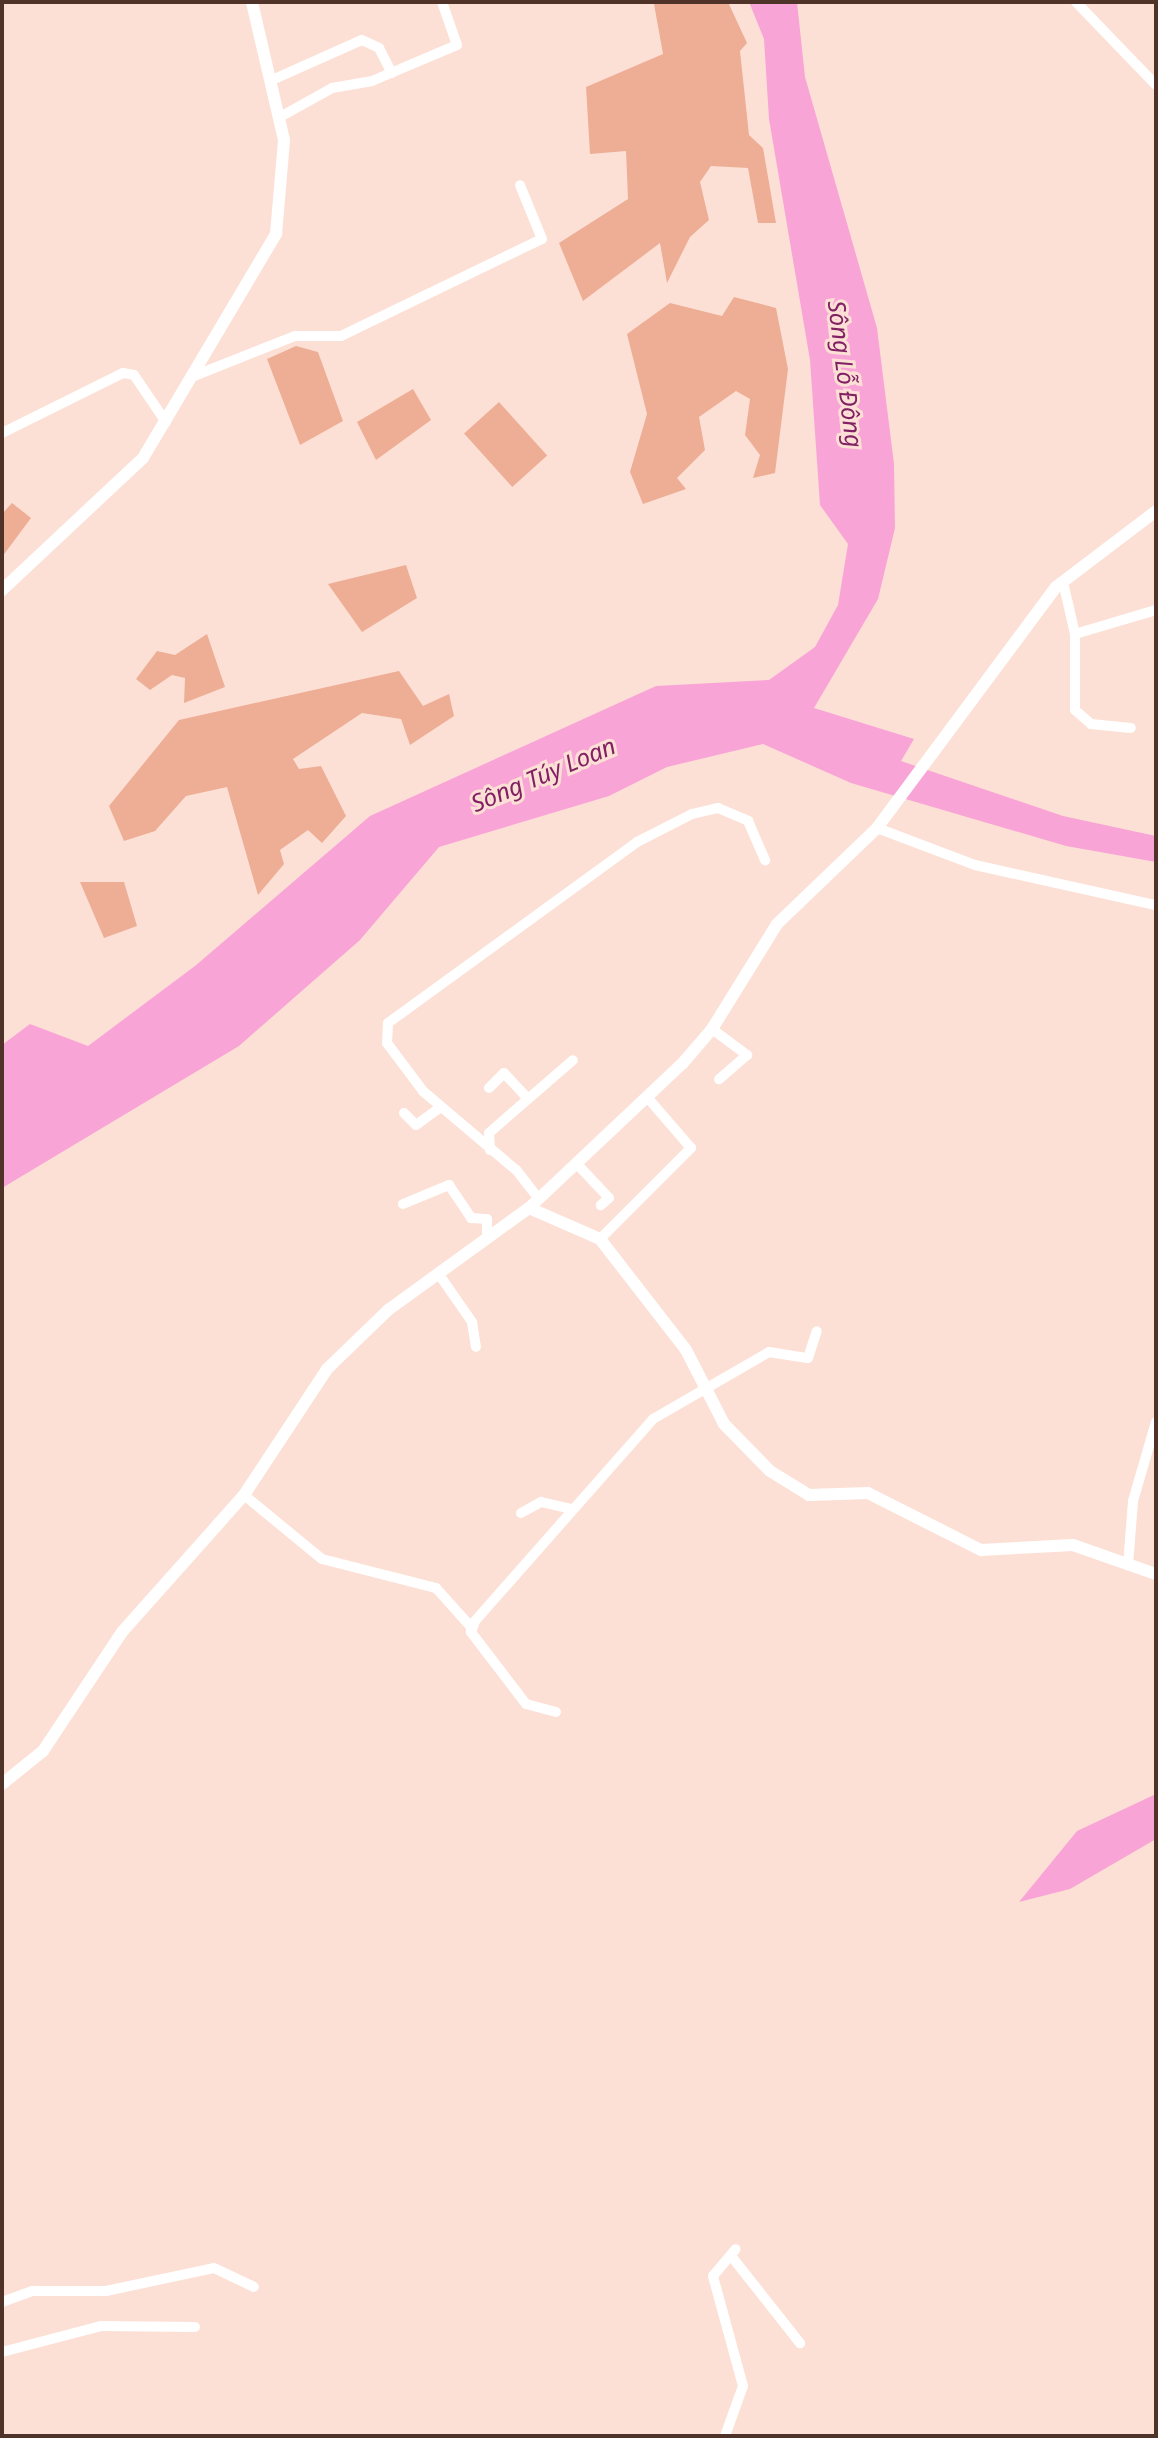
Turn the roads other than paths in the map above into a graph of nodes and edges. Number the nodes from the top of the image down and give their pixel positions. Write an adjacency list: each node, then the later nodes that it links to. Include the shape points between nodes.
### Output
1 (252, 2): 5 (street)
2 (442, 2): 4 (street, via 457,45)
3 (1076, 2): 6 (street)
4 (392, 73): 5 (street, via 379,48 362,40); 7 (street, via 332,88)
5 (272, 80): 7 (street)
6 (1156, 85)
7 (280, 117): 9 (street, via 284,183 276,234)
8 (520, 185): 9 (street, via 542,239 341,336 295,336)
9 (194, 376): 10 (street)
10 (166, 422): 11 (street, via 134,375 123,373); 14 (street, via 143,458)
11 (2, 433)
12 (1156, 511): 13 (street)
13 (1063, 582): 16 (street); 18 (street)
14 (2, 590)
15 (1156, 610): 16 (street)
16 (1075, 634): 17 (street, via 1075,710 1091,724)
17 (1131, 728)
18 (877, 828): 20 (street, via 975,865); 21 (street, via 777,924)
19 (765, 860): 27 (street, via 748,821 718,808 692,814 637,842 388,1023 387,1043)
20 (1156, 905)
21 (712, 1029): 23 (street, via 751,1054); 26 (street)
22 (573, 1060): 25 (street)
23 (719, 1079)
24 (489, 1088): 25 (street, via 504,1073)
25 (526, 1097): 29 (street, via 489,1133)
26 (647, 1097): 30 (street); 35 (street, via 691,1148)
27 (439, 1108): 28 (street, via 416,1125); 29 (street)
28 (404, 1113)
29 (490, 1150): 32 (street)
30 (576, 1163): 32 (street); 33 (street, via 609,1198)
31 (403, 1204): 34 (street, via 449,1185 471,1218 487,1219)
32 (534, 1204): 34 (street); 35 (street)
33 (601, 1205)
34 (487, 1237): 36 (street)
35 (600, 1239): 39 (street, via 650,1298)
36 (438, 1273): 38 (street, via 472,1322); 41 (street, via 327,1369)
37 (817, 1331): 39 (street, via 808,1358 769,1352)
38 (476, 1347)
39 (706, 1390): 42 (street, via 653,1419); 44 (street, via 724,1424 770,1471 809,1495 868,1493 981,1550 1017,1554 1073,1545)
40 (1156, 1422): 44 (street, via 1133,1501)
41 (244, 1495): 46 (street, via 322,1559 436,1588); 48 (street, via 122,1632 43,1751)
42 (572, 1509): 43 (street, via 541,1502); 46 (street)
43 (521, 1513)
44 (1128, 1565): 45 (street)
45 (1156, 1574)
46 (471, 1627): 47 (street, via 526,1704)
47 (556, 1712)
48 (2, 1784)
49 (254, 2287): 50 (street, via 214,2268 106,2291 33,2291)
50 (2, 2302)
51 (195, 2327): 53 (street, via 101,2326)
52 (800, 2343): 54 (street, via 734,2253 713,2276 743,2386)
53 (2, 2352)
54 (725, 2436)

